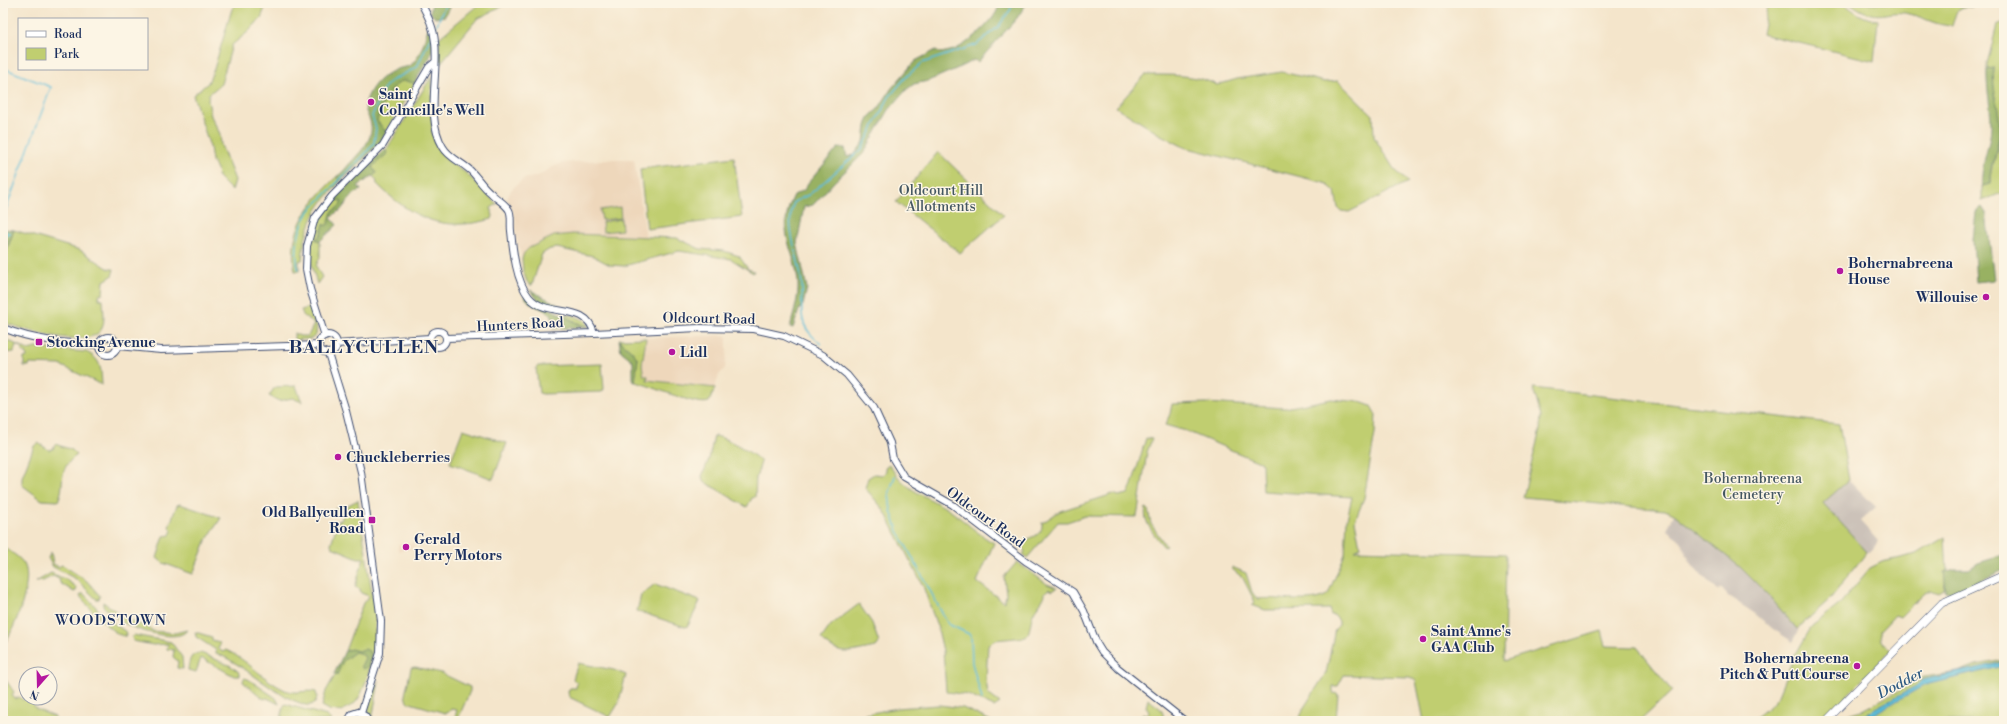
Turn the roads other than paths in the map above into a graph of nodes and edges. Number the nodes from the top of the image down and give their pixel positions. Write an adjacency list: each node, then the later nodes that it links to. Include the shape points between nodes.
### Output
1 (421, 3): 2 (street, via 433,26)
2 (435, 65): 4 (street, via 436,127 443,147 471,171 510,212 514,247 524,289 530,298 543,305 583,316 590,321); 5 (street, via 429,67 383,144 332,196 315,218 307,246 306,269)
3 (3, 328): 9 (street, via 27,338 48,342)
4 (594, 333): 7 (street, Hunters Road); 17 (street, Oldcourt Road, via 699,328 753,329 784,336 823,355 847,374 874,408 890,444 893,459 904,477 953,505 1027,562 1073,592 1102,652 1118,668)
5 (325, 336): 8 (street, via 332,337); 10 (street)
6 (430, 338): 7 (street, Hunters Road, via 433,332 438,331); 7 (street, Hunters Road, via 433,346 438,348 444,346); 8 (street, Hunters Road)
7 (446, 338)
8 (336, 344): 12 (street, via 334,350)
9 (100, 345): 11 (street, via 103,352 108,354 115,351); 11 (street, via 102,340 109,337 116,341)
10 (319, 345): 11 (street, via 160,350); 12 (street, via 323,352)
11 (117, 346)
12 (328, 353): 14 (street, via 361,472 381,621 380,653)
13 (2004, 574): 18 (main road, via 1942,603)
14 (361, 713): 15 (street, via 352,714); 16 (street)
15 (348, 721)
16 (368, 721)
17 (1185, 721)
18 (1826, 721)

